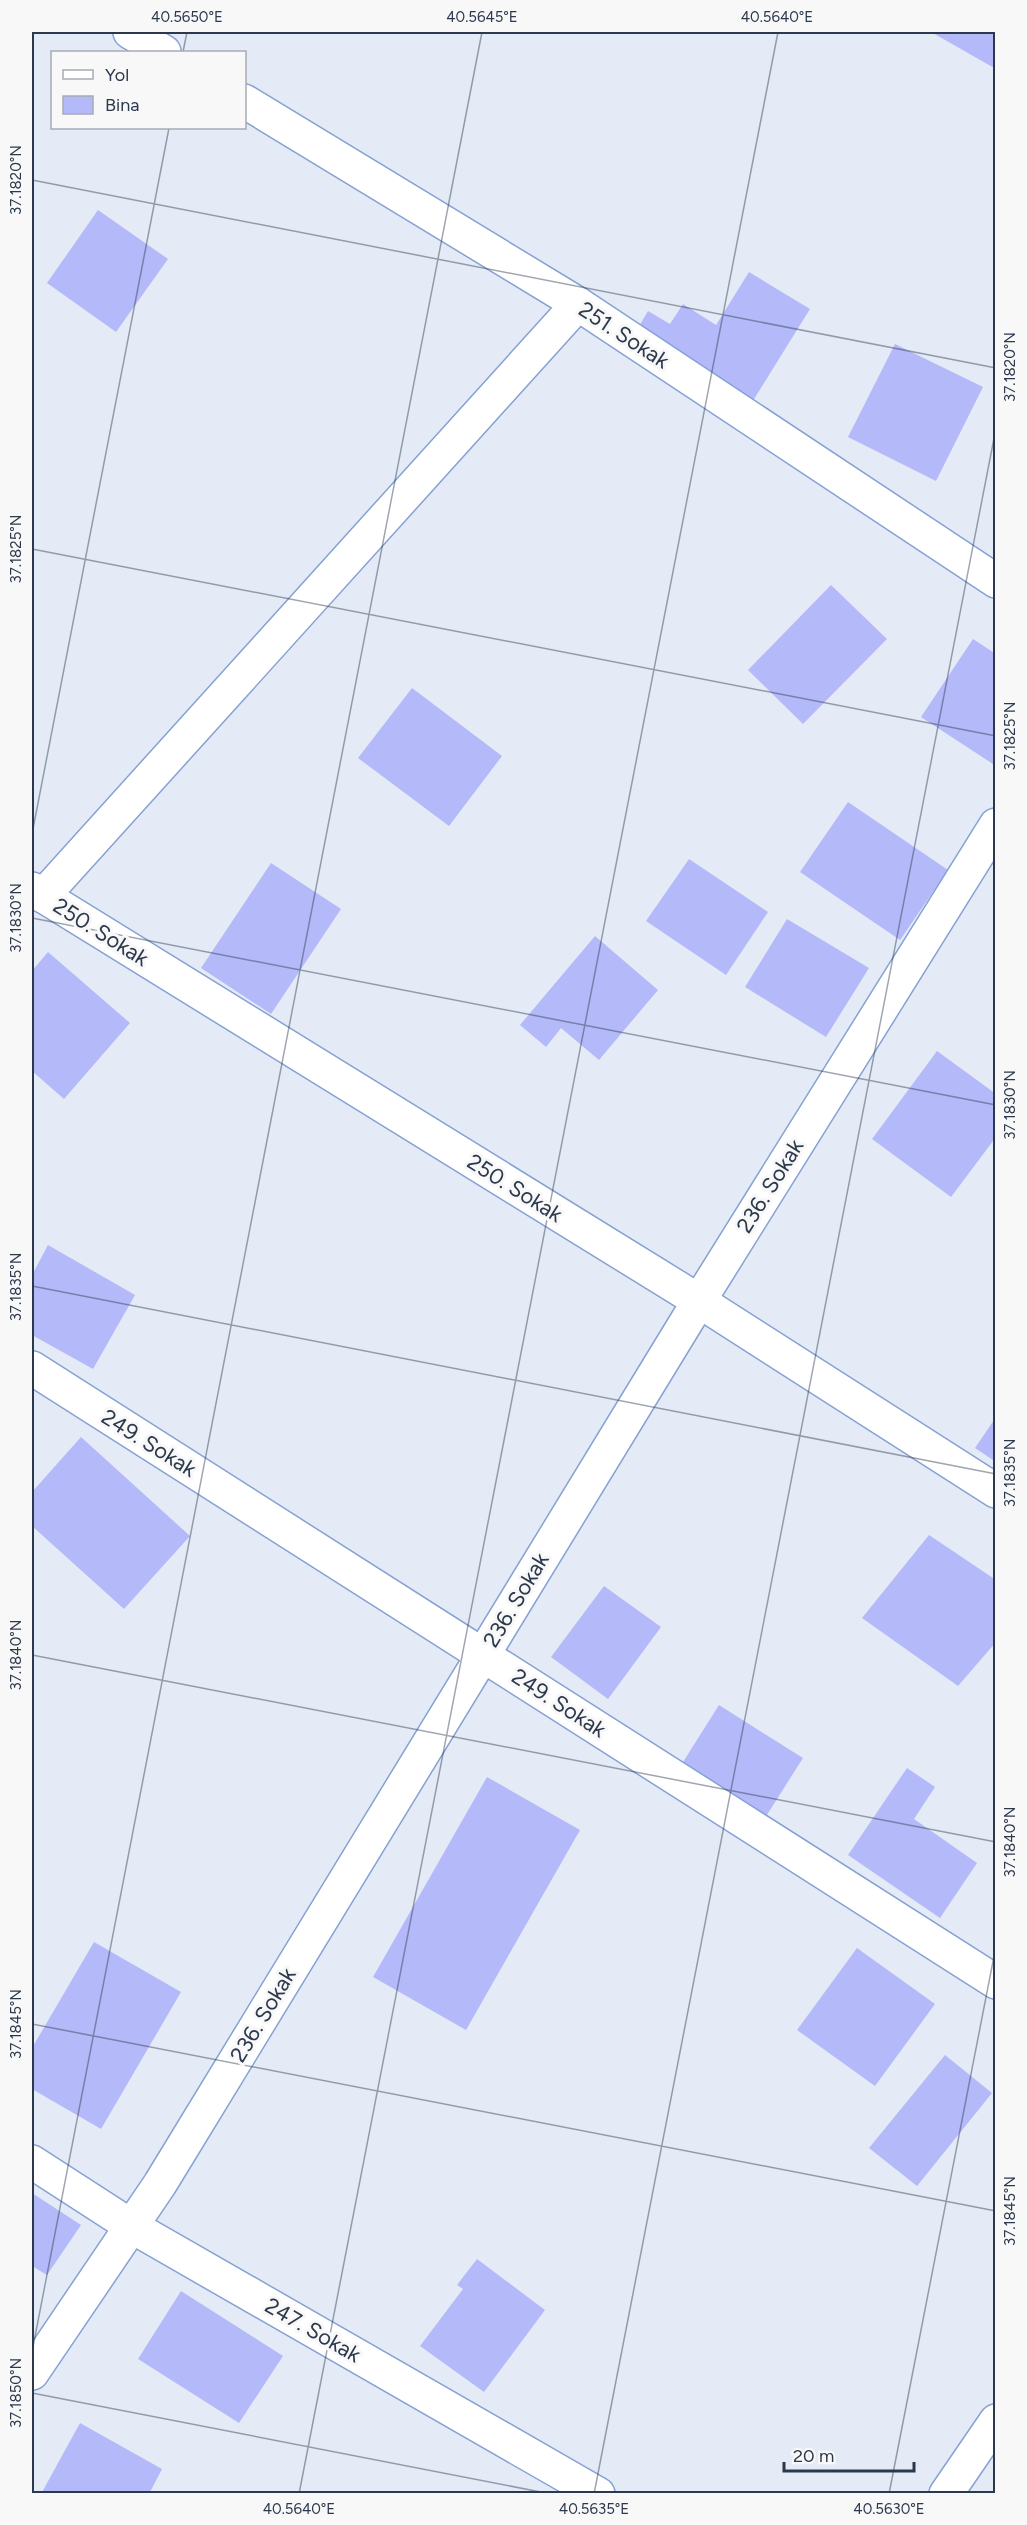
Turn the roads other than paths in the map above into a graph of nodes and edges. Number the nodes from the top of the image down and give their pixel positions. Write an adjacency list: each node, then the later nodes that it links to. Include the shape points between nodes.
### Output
1 (129, 32): 2 (street)
2 (162, 51)
3 (246, 102): 4 (street, 251. Sokak)
4 (578, 304): 5 (street, 251. Sokak); 7 (street)
5 (996, 581)
6 (996, 825): 8 (street, 236. Sokak)
7 (37, 893): 8 (street, 250. Sokak)
8 (699, 1301): 10 (street, 250. Sokak); 11 (street, 236. Sokak)
9 (32, 1368): 11 (street, 249. Sokak)
10 (996, 1491)
11 (483, 1654): 12 (street, 249. Sokak); 14 (street, 236. Sokak)
12 (996, 1982)
13 (32, 2162): 14 (street, 247. Sokak)
14 (131, 2226): 15 (street, 236. Sokak); 17 (street, 247. Sokak)
15 (32, 2373)
16 (996, 2421): 18 (street)
17 (598, 2493)
18 (946, 2493)

